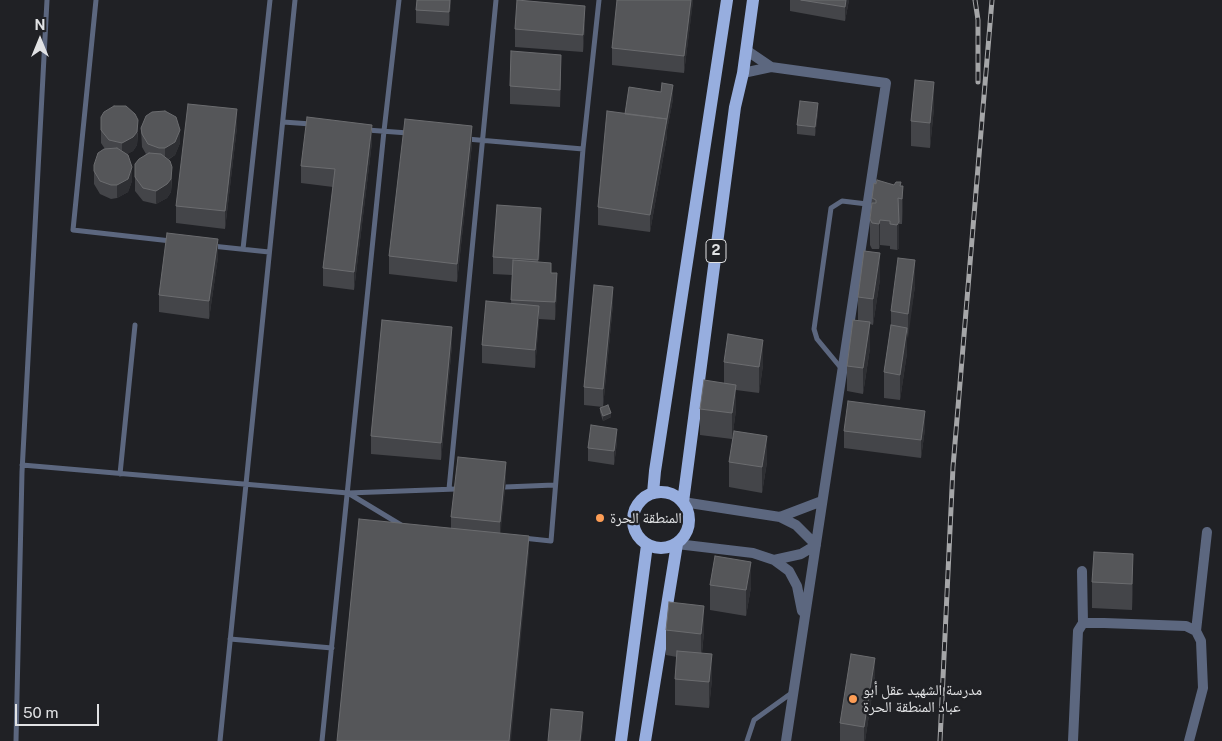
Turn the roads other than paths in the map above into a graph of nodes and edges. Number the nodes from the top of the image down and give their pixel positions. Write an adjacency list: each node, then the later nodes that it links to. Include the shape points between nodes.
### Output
1 (47, 0): 28 (lane)
2 (96, 0): 22 (lane, via 73,230)
3 (270, 0): 24 (lane)
4 (295, 0): 13 (lane)
5 (399, 0): 16 (lane)
6 (496, 0): 19 (lane)
7 (599, 0): 20 (lane)
8 (727, 0): 36 (main road)
9 (753, 0): 10 (main road, 2)
10 (746, 50): 11 (street); 12 (main road, 2)
11 (771, 67): 12 (street); 21 (street, via 886,83)
12 (743, 73): 38 (main road, 2, via 735,107)
13 (283, 122): 14 (lane); 25 (lane)
14 (320, 125)
15 (356, 128): 16 (lane)
16 (384, 131): 17 (lane); 35 (lane)
17 (413, 134)
18 (462, 138): 19 (lane)
19 (482, 140): 20 (lane); 33 (lane)
20 (583, 149): 31 (lane)
21 (868, 204): 27 (street); 27 (lane, via 842,201 830,208 814,329 817,339)
22 (177, 242)
23 (206, 245): 24 (lane)
24 (244, 249): 25 (lane)
25 (269, 252): 30 (lane)
26 (135, 325): 29 (lane)
27 (842, 369): 37 (street)
28 (22, 466): 29 (lane); 54 (lane)
29 (120, 474): 30 (lane)
30 (246, 484): 35 (lane); 51 (lane)
31 (554, 485): 32 (lane); 42 (lane, via 551,541)
32 (505, 487)
33 (449, 489): 34 (lane); 35 (lane)
34 (456, 489)
35 (348, 493): 40 (lane, via 399,524); 52 (lane)
36 (653, 493): 38 (main road, via 675,495); 44 (main road, via 638,504 633,522 640,539)
37 (822, 501): 39 (street); 45 (street)
38 (683, 502): 39 (street); 43 (main road, via 690,521 688,530)
39 (780, 517): 45 (street, via 796,525)
40 (408, 525)
41 (1207, 532): 50 (street)
42 (517, 537)
43 (677, 544): 44 (main road, via 668,548); 46 (street, via 753,553); 58 (main road)
44 (647, 545): 57 (main road)
45 (816, 545): 46 (street, via 801,554); 49 (street)
46 (774, 560): 49 (street, via 789,571 797,586)
47 (1082, 571): 48 (street)
48 (1083, 623): 50 (street, via 1186,626); 61 (street, via 1078,630)
49 (804, 624): 53 (street)
50 (1196, 631): 62 (street, via 1201,640 1202,688)
51 (230, 638): 52 (lane); 55 (lane)
52 (332, 648): 56 (lane)
53 (793, 691): 59 (lane, via 754,720); 60 (street)
54 (16, 741)
55 (220, 741)
56 (322, 741)
57 (621, 741)
58 (644, 741)
59 (747, 741)
60 (786, 741)
61 (1073, 741)
62 (1190, 741)

